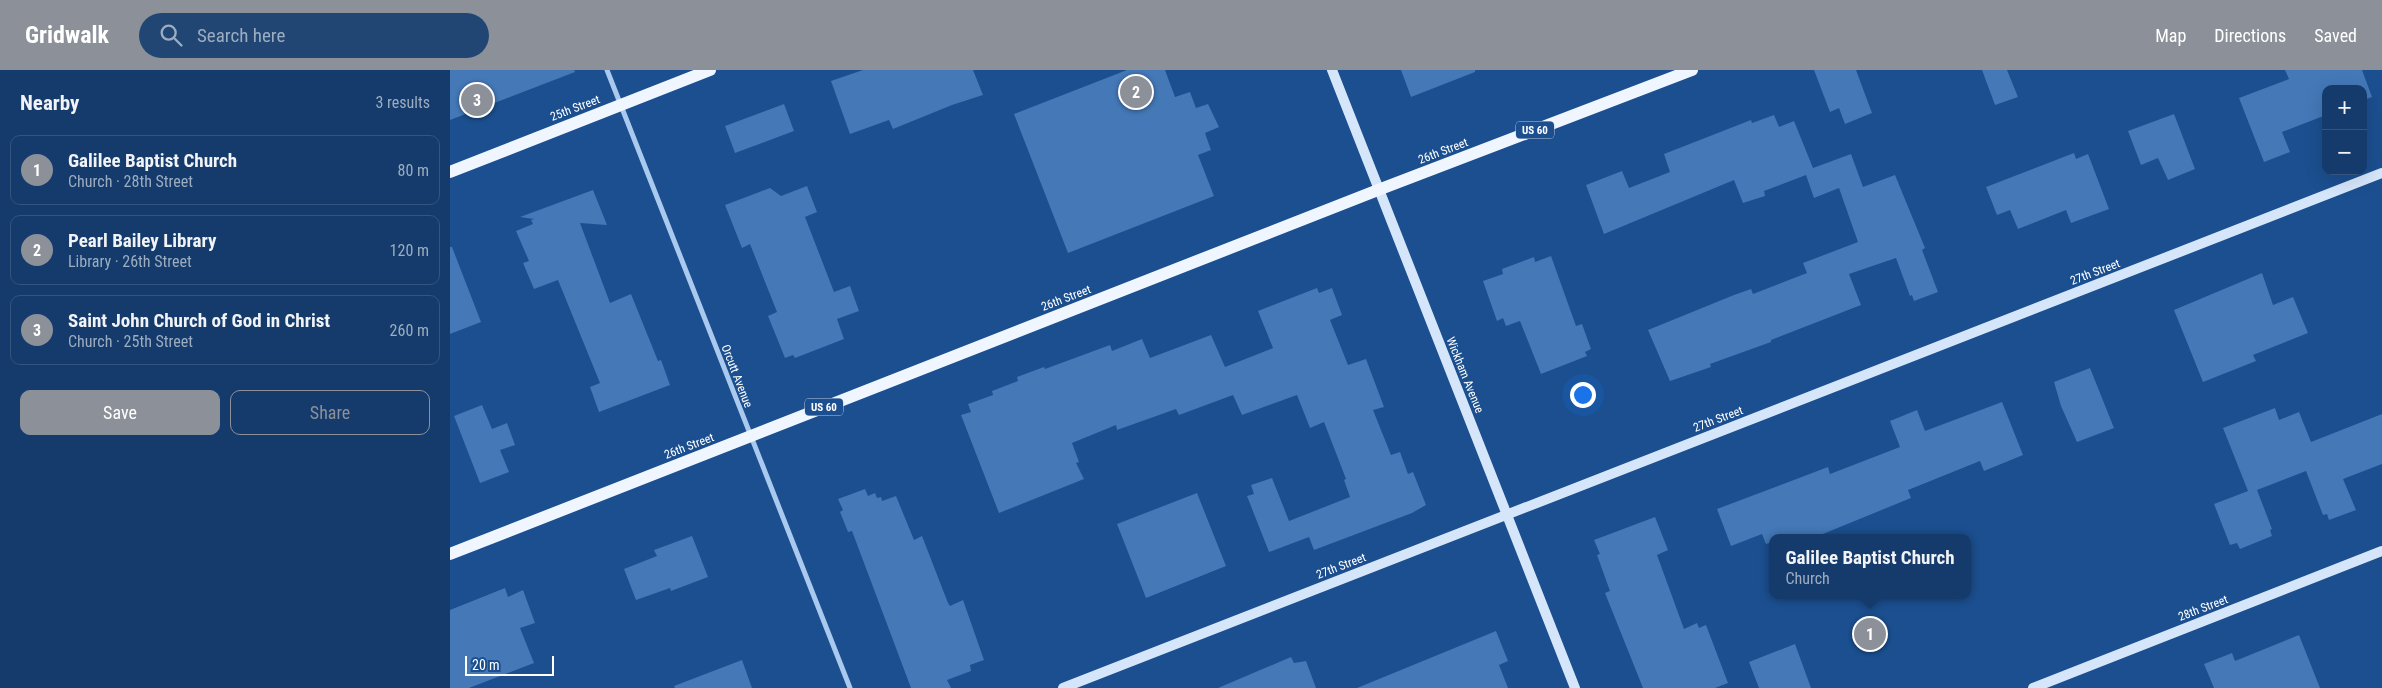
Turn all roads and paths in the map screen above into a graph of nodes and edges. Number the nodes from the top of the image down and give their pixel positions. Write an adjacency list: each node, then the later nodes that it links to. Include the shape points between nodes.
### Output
1 (607, 70): 5 (street, Orcutt Avenue)
2 (710, 70): 5 (main road, 25th Street)
3 (1332, 70): 8 (main road, Wickham Avenue)
4 (1692, 70): 8 (main road, 26th Street / US 60)
5 (620, 105): 6 (main road, 25th Street); 9 (street, Orcutt Avenue)
6 (450, 172)
7 (2382, 173): 10 (main road, 27th Street)
8 (1378, 190): 9 (main road, 26th Street / US 60); 10 (main road, Wickham Avenue)
9 (750, 437): 12 (main road, 26th Street / US 60); 13 (street, Orcutt Avenue)
10 (1507, 515): 14 (main road, 27th Street); 15 (main road, Wickham Avenue)
11 (2382, 551): 16 (main road, 28th Street)
12 (450, 554)
13 (850, 688)
14 (1062, 688)
15 (1575, 688)
16 (2033, 688)

